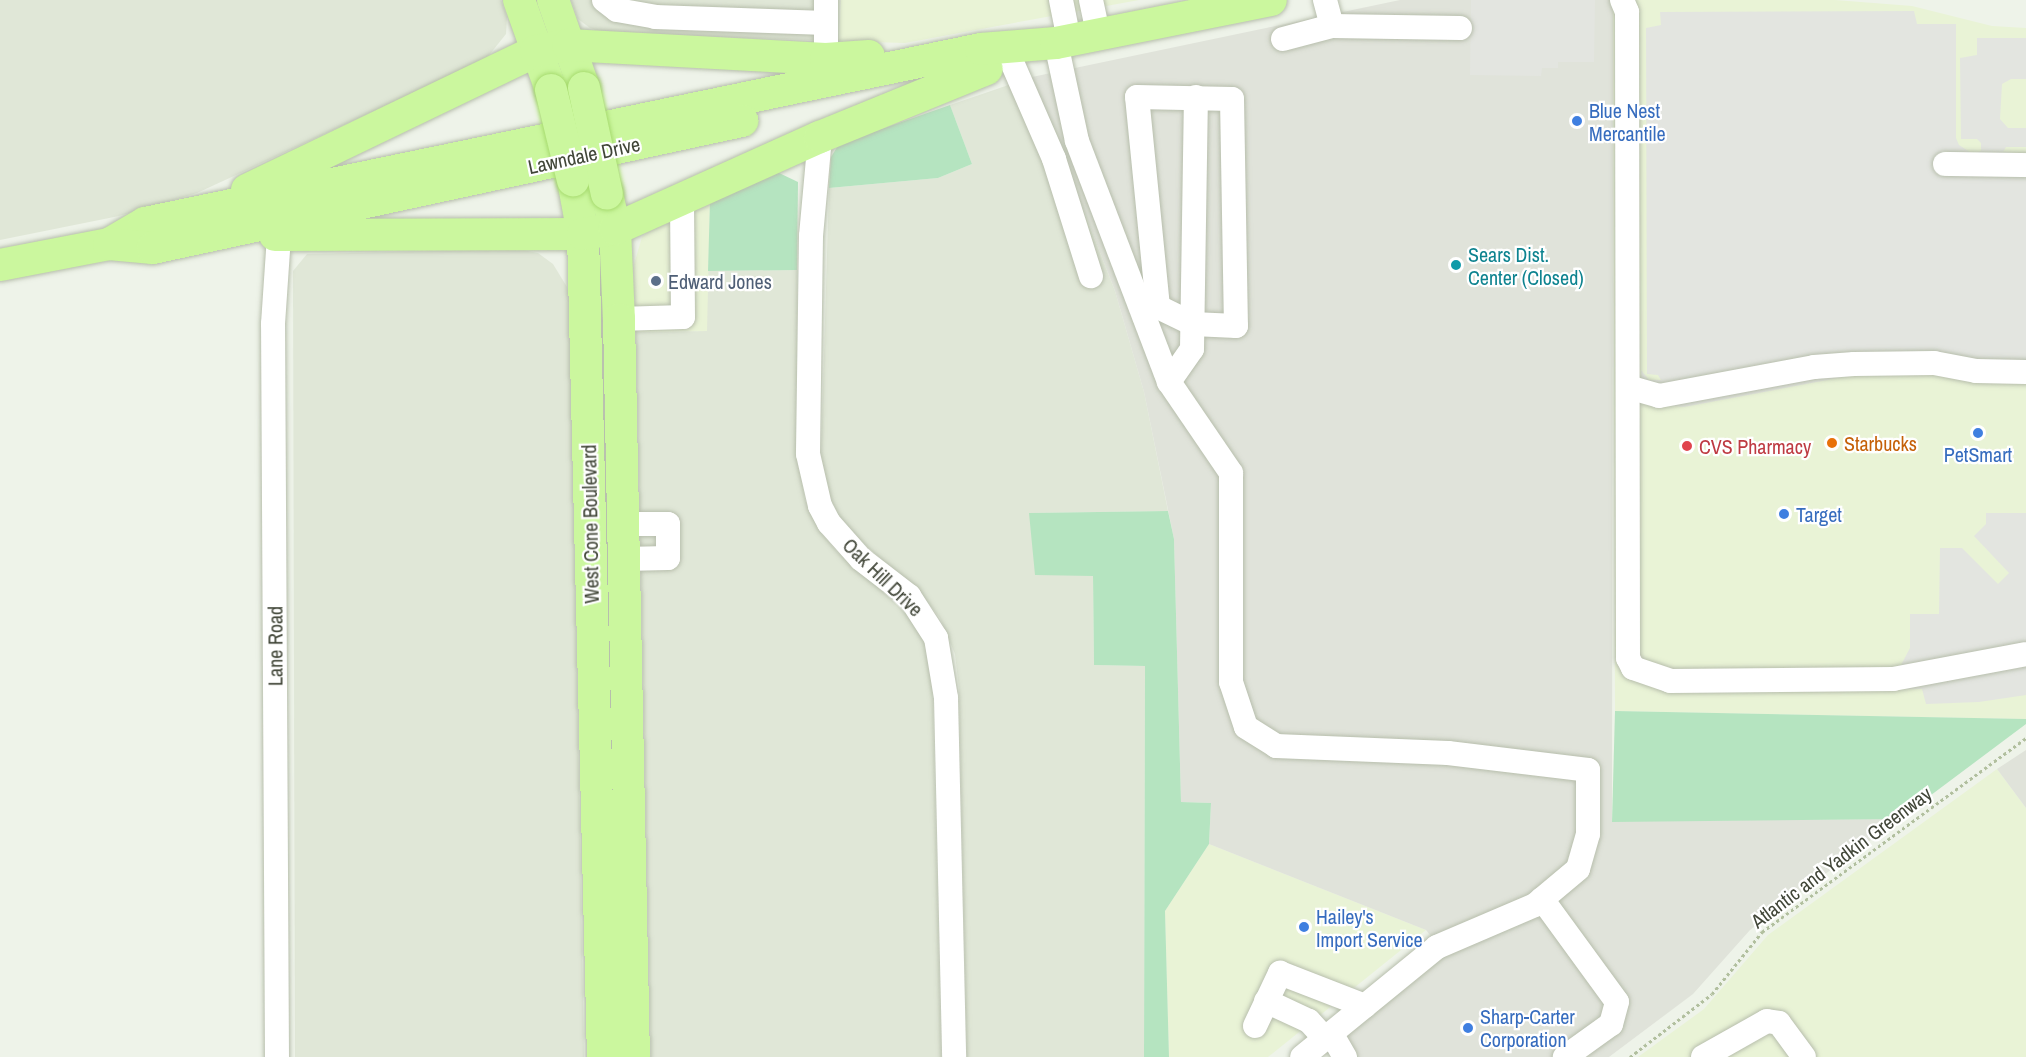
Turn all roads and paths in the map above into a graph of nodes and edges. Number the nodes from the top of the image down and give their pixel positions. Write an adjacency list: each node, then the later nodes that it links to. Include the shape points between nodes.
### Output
1 (519, 0): 15 (main road, West Cone Boulevard)
2 (553, 0): 14 (main road, West Cone Boulevard)
3 (604, 0): 9 (street, via 617,10 655,16)
4 (1061, 0): 12 (street)
5 (1091, 0): 12 (street)
6 (1271, 0): 12 (main road, Lawndale Drive)
7 (1326, 0): 10 (street)
8 (1628, 4): 33 (street)
9 (826, 12): 16 (street)
10 (1332, 26): 11 (street); 13 (street)
11 (1460, 27)
12 (1074, 39): 17 (main road, Lawndale Drive); 32 (street, via 1077,141)
13 (1283, 39)
14 (568, 45): 15 (main road); 16 (main road); 24 (main road, West Cone Boulevard, bridge, via 584,88)
15 (536, 51): 23 (main road); 25 (main road, West Cone Boulevard, bridge, via 551,90)
16 (826, 59): 17 (main road)
17 (993, 59): 19 (main road); 23 (main road, Lawndale Drive); 28 (street, via 1054,159)
18 (1196, 97): 30 (street); 30 (street, via 1232,99 1236,326); 30 (street, via 1137,97 1158,307)
19 (820, 137): 22 (main road); 46 (street, Oak Hill Drive, via 811,236 808,454 820,506 830,523 861,559 909,596 936,638 946,698)
20 (1945, 164): 21 (street)
21 (2026, 165)
22 (682, 200): 24 (main road); 29 (street, via 682,317)
23 (209, 223): 26 (main road); 27 (main road, Lawndale Drive, via 145,223 109,244)
24 (615, 229): 25 (main road); 29 (main road, West Cone Boulevard)
25 (583, 234): 26 (main road); 44 (main road, West Cone Boulevard)
26 (279, 235): 43 (street, Lane Road, via 274,262 273,324)
27 (0, 265)
28 (1091, 276)
29 (619, 320): 34 (main road, West Cone Boulevard)
30 (1193, 324): 32 (street, via 1192,349)
31 (2026, 372): 33 (street, via 1976,371 1934,363 1854,364 1814,366 1659,396)
32 (1169, 382): 38 (street, via 1232,472 1232,682 1246,728 1276,746 1448,753 1588,770 1588,834 1578,869)
33 (1628, 387): 36 (street, via 1628,658 1633,668 1670,681 1893,679)
34 (623, 524): 35 (main road, West Cone Boulevard); 35 (street, via 668,524 668,558)
35 (624, 559): 45 (main road, West Cone Boulevard)
36 (2026, 654)
37 (2026, 738): 50 (path, Atlantic and Yadkin Greenway, via 1762,932 1712,994)
38 (1542, 899): 40 (street, via 1437,947); 49 (street, via 1617,1002 1611,1024)
39 (1266, 1001): 40 (street, via 1280,973); 41 (street); 42 (street, via 1309,1021)
40 (1365, 1006): 42 (street)
41 (1255, 1026)
42 (1328, 1036): 47 (street); 48 (street)
43 (277, 1057)
44 (603, 1057)
45 (634, 1057)
46 (954, 1057)
47 (1302, 1057)
48 (1345, 1057)
49 (1565, 1057)
50 (1630, 1057)
51 (1703, 1057): 52 (street, via 1767,1021 1779,1023)
52 (1804, 1057)

